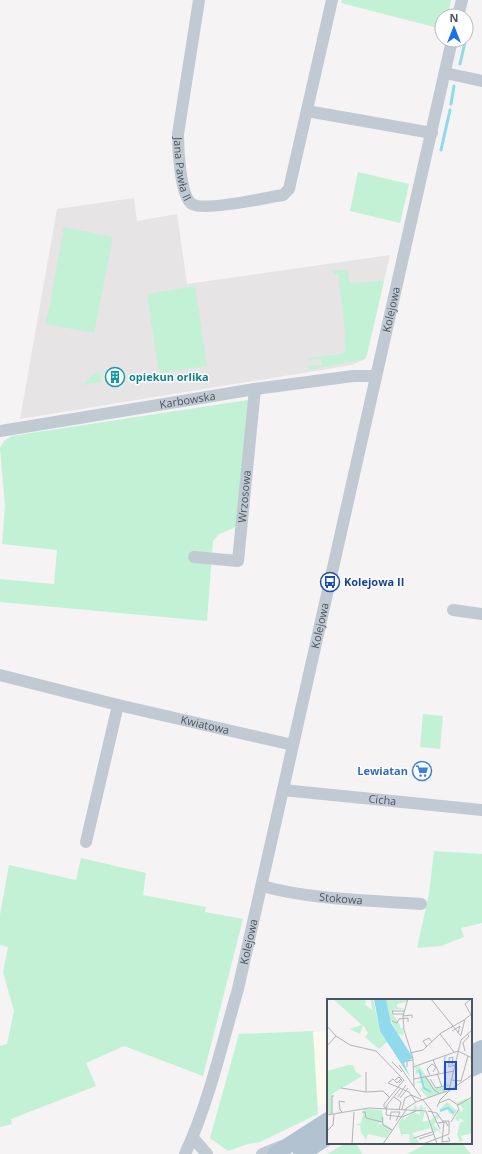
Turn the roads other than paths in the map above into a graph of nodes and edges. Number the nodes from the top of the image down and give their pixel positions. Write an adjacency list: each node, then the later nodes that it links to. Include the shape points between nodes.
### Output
1 (199, 0): 6 (street, Jana Pawła II, via 178,134 178,150 188,201 193,205 206,207 277,196 286,192)
2 (332, 0): 6 (street, Jana Pawła II)
3 (450, 48): 4 (street, Kolejowa)
4 (445, 73): 5 (street); 7 (street, Kolejowa)
5 (482, 81)
6 (307, 111): 7 (street)
7 (432, 133): 8 (street, Kolejowa)
8 (376, 376): 9 (street, Karbowska, via 354,376); 16 (street, Kolejowa)
9 (255, 389): 10 (street, Karbowska); 11 (street, Wrzosowa, via 238,561)
10 (0, 431)
11 (194, 557)
12 (453, 610): 13 (street)
13 (482, 614)
14 (0, 675): 15 (street, Kwiatowa)
15 (118, 705): 16 (street, Kwiatowa); 19 (street)
16 (293, 745): 17 (street, Kolejowa)
17 (283, 790): 18 (street, Cicha); 20 (street, Kolejowa)
18 (482, 810)
19 (86, 842)
20 (262, 886): 21 (street, Stokowa, via 325,897); 28 (street, Kolejowa, via 238,989)
21 (421, 904)
22 (482, 1048): 23 (main road)
23 (472, 1053)
24 (482, 1064): 25 (main road)
25 (472, 1069)
26 (327, 1121): 29 (main road)
27 (327, 1137): 29 (main road)
28 (193, 1138): 30 (street, Kolejowa); 31 (street, Kolejowa); 32 (street)
29 (297, 1148): 33 (street); 34 (main road)
30 (185, 1154)
31 (191, 1154)
32 (207, 1154)
33 (262, 1154)
34 (275, 1154)

